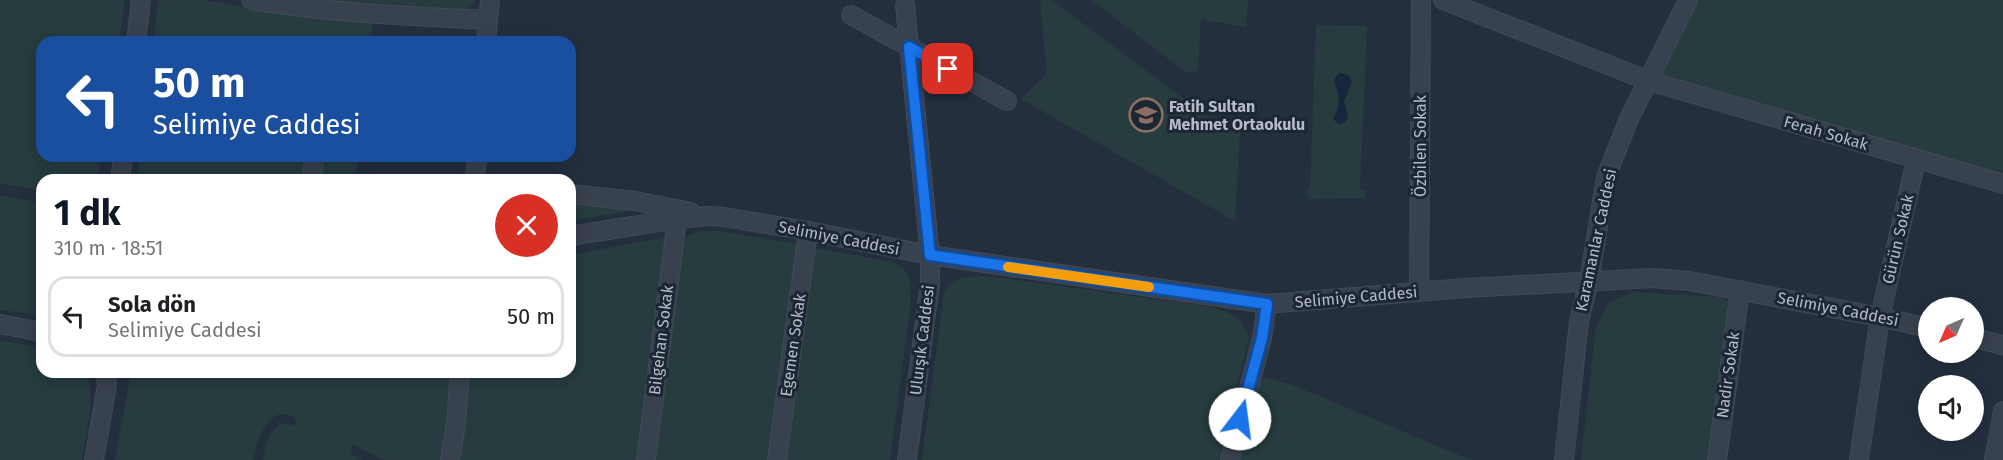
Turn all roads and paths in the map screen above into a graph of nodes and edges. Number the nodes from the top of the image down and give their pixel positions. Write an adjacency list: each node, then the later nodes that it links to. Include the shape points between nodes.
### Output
1 (141, 0): 10 (street)
2 (251, 0): 9 (street, via 358,14)
3 (490, 0): 9 (street)
4 (1421, 0): 25 (street, Özbilen Sokak)
5 (1443, 0): 13 (street, Ferah Sokak)
6 (1688, 0): 13 (street, Karamanlar Caddesi)
7 (905, 5): 12 (street, Uluışık Caddesi)
8 (851, 15): 12 (street)
9 (488, 20): 11 (street)
10 (137, 36)
11 (487, 36)
12 (909, 47): 14 (street); 22 (street, Uluışık Caddesi)
13 (1649, 81): 15 (street, Ferah Sokak); 23 (street, Karamanlar Caddesi, via 1606,177)
14 (1006, 101)
15 (1916, 160): 16 (street, Ferah Sokak); 27 (street, Gürün Sokak)
16 (2003, 184)
17 (576, 195): 18 (street, via 635,201)
18 (708, 216): 19 (street, Selimiye Caddesi); 20 (street, Selimiye Caddesi)
19 (677, 219): 21 (street, Selimiye Caddesi); 38 (street, Bilgehan Sokak)
20 (808, 231): 22 (street, Selimiye Caddesi); 39 (street, Egemen Sokak)
21 (576, 235)
22 (930, 255): 26 (street, Selimiye Caddesi); 40 (street, Uluışık Caddesi, via 930,283)
23 (1590, 281): 24 (street, Selimiye Caddesi, via 1653,278); 25 (street, Selimiye Caddesi); 42 (street, Karamanlar Caddesi, via 1578,321)
24 (1740, 290): 27 (street, Selimiye Caddesi); 43 (street, Nadir Sokak)
25 (1419, 292): 26 (street, Selimiye Caddesi)
26 (1267, 304): 41 (street)
27 (1880, 317): 29 (street, Selimiye Caddesi); 44 (street, Gürün Sokak)
28 (0, 324): 30 (street)
29 (1918, 326)
30 (36, 331)
31 (1984, 340): 32 (street)
32 (2003, 345)
33 (106, 378): 36 (street)
34 (460, 378): 37 (street)
35 (2003, 411): 45 (street)
36 (94, 460)
37 (450, 460)
38 (646, 460)
39 (777, 460)
40 (907, 460)
41 (1230, 460)
42 (1564, 460)
43 (1717, 460)
44 (1858, 460)
45 (1994, 460)

